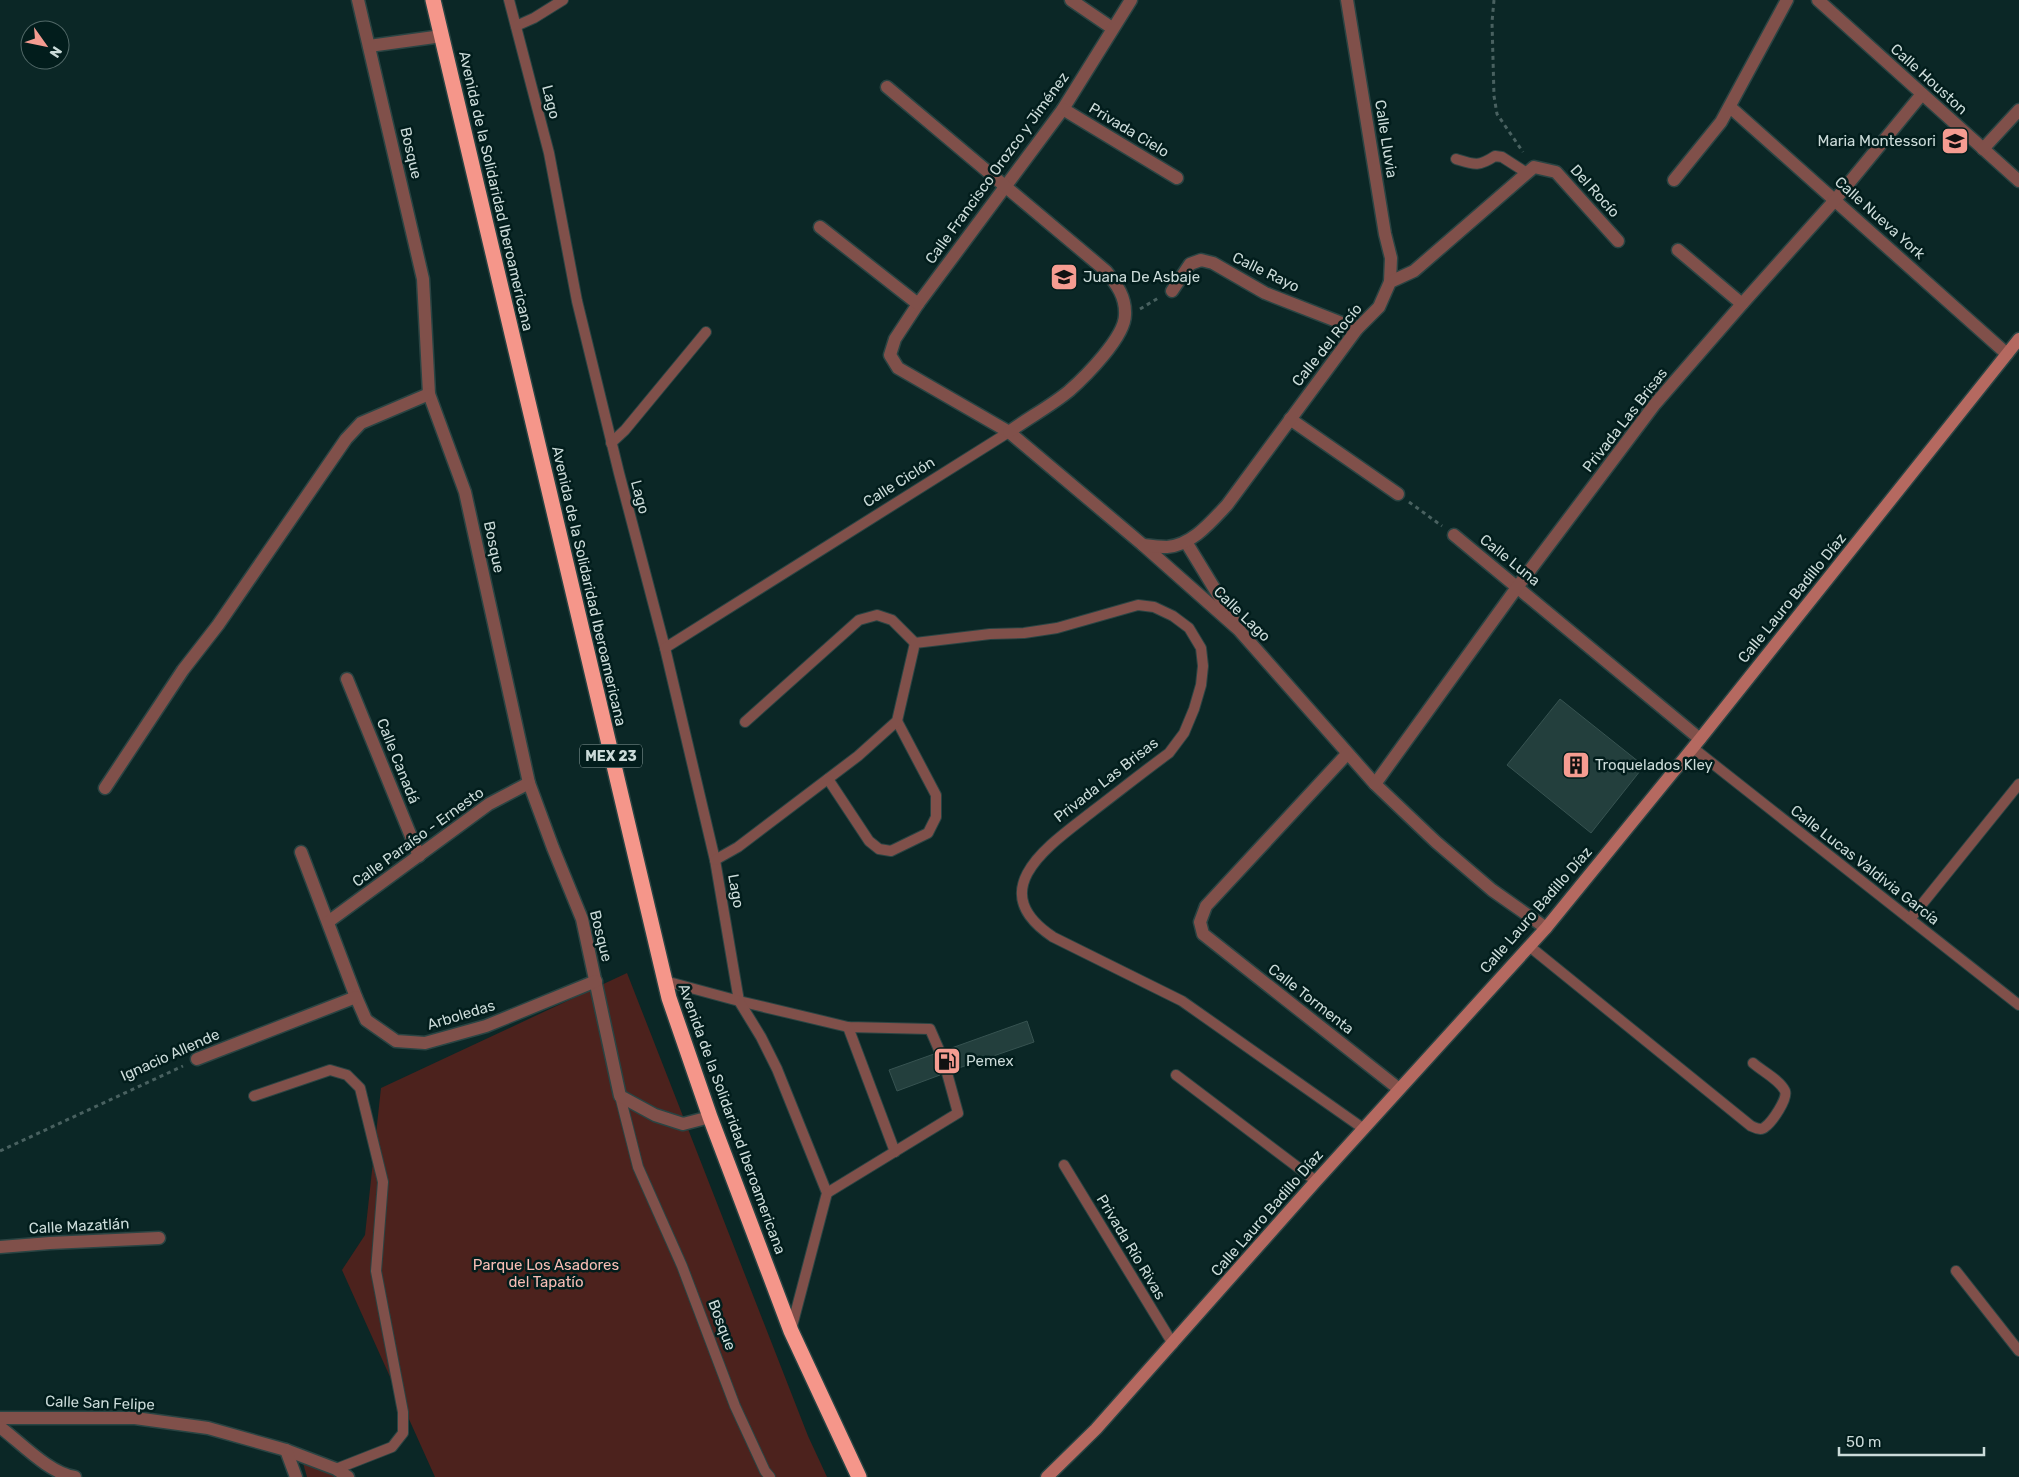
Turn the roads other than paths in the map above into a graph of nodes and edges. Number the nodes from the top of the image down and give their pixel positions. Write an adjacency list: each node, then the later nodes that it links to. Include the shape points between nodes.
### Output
1 (358, 0): 13 (street, Bosque)
2 (509, 0): 10 (lane, Lago)
3 (563, 0): 10 (lane)
4 (1071, 0): 11 (street)
5 (1131, 0): 11 (street, Calle Francisco Orozco y Jiménez)
6 (1347, 0): 30 (street, Calle Lluvia, via 1391,258)
7 (1787, 0): 16 (street)
8 (1818, 0): 15 (street, Calle Houston)
9 (433, 4): 12 (highway, Avenida de la Solidaridad Iberoamericana / MEX 23)
10 (516, 26): 42 (lane, Lago, via 548,153 577,301)
11 (1112, 28): 17 (street, Calle Francisco Orozco y Jiménez)
12 (442, 36): 13 (street); 69 (highway, Avenida de la Solidaridad Iberoamericana / MEX 23)
13 (369, 46): 39 (street, Bosque, via 423,279)
14 (887, 86): 25 (street)
15 (1922, 94): 19 (street, Calle Houston); 26 (street, Privada Las Brisas)
16 (1730, 107): 23 (street, via 1722,122); 26 (street, Calle Nueva York)
17 (1063, 109): 22 (street, Privada Cielo); 25 (street, Calle Francisco Orozco y Jiménez)
18 (2019, 110): 19 (street)
19 (1983, 149): 24 (street, Calle Houston)
20 (1456, 159): 21 (lane, via 1475,165 1496,156)
21 (1536, 170): 28 (street, Del Rocío, via 1556,172); 30 (street, via 1414,270)
22 (1177, 178)
23 (1674, 180)
24 (2019, 182)
25 (1005, 186): 32 (street, Calle Francisco Orozco y Jiménez); 41 (street, Calle Ciclón, via 1106,271 1120,288 1126,316 1112,345 1068,391)
26 (1835, 200): 33 (street, Privada Las Brisas); 37 (street, Calle Nueva York)
27 (820, 227): 32 (street)
28 (1618, 241)
29 (1678, 250): 33 (street)
30 (1390, 282): 34 (street, Calle del Rocío, via 1379,306)
31 (1172, 291): 34 (street, Calle Rayo, via 1190,264 1201,260 1265,293)
32 (918, 304): 38 (street, Calle Francisco Orozco y Jiménez, via 895,339)
33 (1742, 304): 47 (street, Privada Las Brisas, via 1655,404)
34 (1357, 329): 40 (street, Calle del Rocío)
35 (706, 332): 42 (lane)
36 (2019, 339): 37 (street, Calle Lauro Badillo Díaz)
37 (2007, 354): 54 (street, Calle Lauro Badillo Díaz)
38 (890, 355): 41 (street, Calle Lago, via 898,368)
39 (429, 394): 57 (street, Bosque, via 465,492); 60 (street, via 361,423 346,439 218,625 183,670)
40 (1290, 418): 43 (street); 45 (street, Calle del Rocío, via 1227,506)
41 (1009, 432): 46 (street, Calle Lago); 50 (lane, Calle Ciclón)
42 (611, 443): 50 (lane, Lago)
43 (1398, 494)
44 (1454, 535): 47 (street, Calle Luna)
45 (1186, 542): 46 (street, Calle del Rocío, via 1167,547); 48 (street)
46 (1143, 545): 48 (street, Calle Lago)
47 (1518, 586): 54 (street, Calle Luna); 58 (street, Privada Las Brisas)
48 (1239, 630): 55 (street, Calle Lago)
49 (915, 643): 52 (lane); 53 (lane, via 892,620 877,615 859,620); 83 (lane, Privada Las Brisas, via 1056,628 1138,605 1154,606 1189,628 1201,648 1203,666 1201,685 1184,733 1168,753 1042,852 1028,871 1023,901 1038,927 1182,1001)
50 (665, 648): 63 (lane, Lago)
51 (347, 679): 62 (street, Calle Canadá)
52 (897, 721): 56 (lane); 56 (lane, via 936,795 936,817 928,833 891,851 879,849 869,841)
53 (745, 722)
54 (1696, 744): 64 (lane, Calle Lucas Valdivia García); 66 (street, Calle Lauro Badillo Díaz)
55 (1347, 754): 58 (street, Calle Lago); 79 (street, Calle Tormenta, via 1206,906 1200,922 1203,934)
56 (828, 779): 63 (lane, via 738,847)
57 (529, 783): 62 (street, Calle Paraíso - Ernesto, via 489,804); 68 (street, Bosque, via 582,919)
58 (1375, 784): 66 (street, Calle Lago, via 1492,890)
59 (2019, 784): 64 (lane)
60 (105, 788)
61 (302, 852): 65 (street, Arboledas)
62 (419, 856): 65 (street, Calle Paraíso - Ernesto)
63 (715, 860): 71 (lane, Lago)
64 (1910, 919): 72 (lane, Calle Lucas Valdivia García)
65 (328, 922): 70 (street, Arboledas)
66 (1546, 928): 67 (street, Calle Lauro Badillo Díaz)
67 (1529, 946): 76 (lane, via 1751,1126 1759,1129 1765,1128 1785,1100 1786,1093); 79 (street, Calle Lauro Badillo Díaz)
68 (596, 981): 70 (street, Arboledas, via 486,1026 425,1043 396,1041 366,1020); 81 (street, Bosque)
69 (665, 981): 71 (lane); 82 (highway, Avenida de la Solidaridad Iberoamericana / MEX 23)
70 (356, 998): 75 (street, Ignacio Allende)
71 (739, 1001): 73 (lane); 87 (lane, via 776,1069)
72 (2019, 1005)
73 (848, 1027): 74 (lane, via 930,1029); 84 (lane)
74 (940, 1052)
75 (197, 1059)
76 (1753, 1063)
77 (947, 1072): 84 (lane, via 958,1113)
78 (1176, 1075): 86 (lane)
79 (1399, 1089): 83 (street, Calle Lauro Badillo Díaz)
80 (254, 1096): 97 (lane, via 330,1070 347,1075 360,1088 384,1182 376,1271 403,1412 403,1432 392,1446)
81 (620, 1096): 82 (street, via 655,1115 683,1124); 101 (lane, Bosque, via 638,1167 682,1266 735,1406)
82 (710, 1117): 91 (highway, Avenida de la Solidaridad Iberoamericana / MEX 23)
83 (1364, 1129): 86 (street, Calle Lauro Badillo Díaz)
84 (894, 1152): 87 (lane)
85 (1064, 1166): 92 (lane, Privada Río Rivas)
86 (1316, 1181): 92 (street, Calle Lauro Badillo Díaz)
87 (827, 1193): 91 (lane)
88 (159, 1238): 89 (street, Calle Mazatlán)
89 (0, 1247)
90 (1956, 1271): 93 (lane)
91 (791, 1331): 102 (highway, Avenida de la Solidaridad Iberoamericana / MEX 23)
92 (1172, 1344): 103 (street, Calle Lauro Badillo Díaz, via 1096,1429)
93 (2019, 1351)
94 (0, 1418): 96 (street, Calle San Felipe, via 135,1418 208,1428)
95 (0, 1427): 98 (street, via 46,1464)
96 (286, 1450): 97 (street, Calle San Felipe); 99 (street)
97 (336, 1469): 100 (street, Calle San Felipe)
98 (76, 1477)
99 (296, 1477)
100 (348, 1477)
101 (770, 1477)
102 (859, 1477)
103 (1047, 1477)

